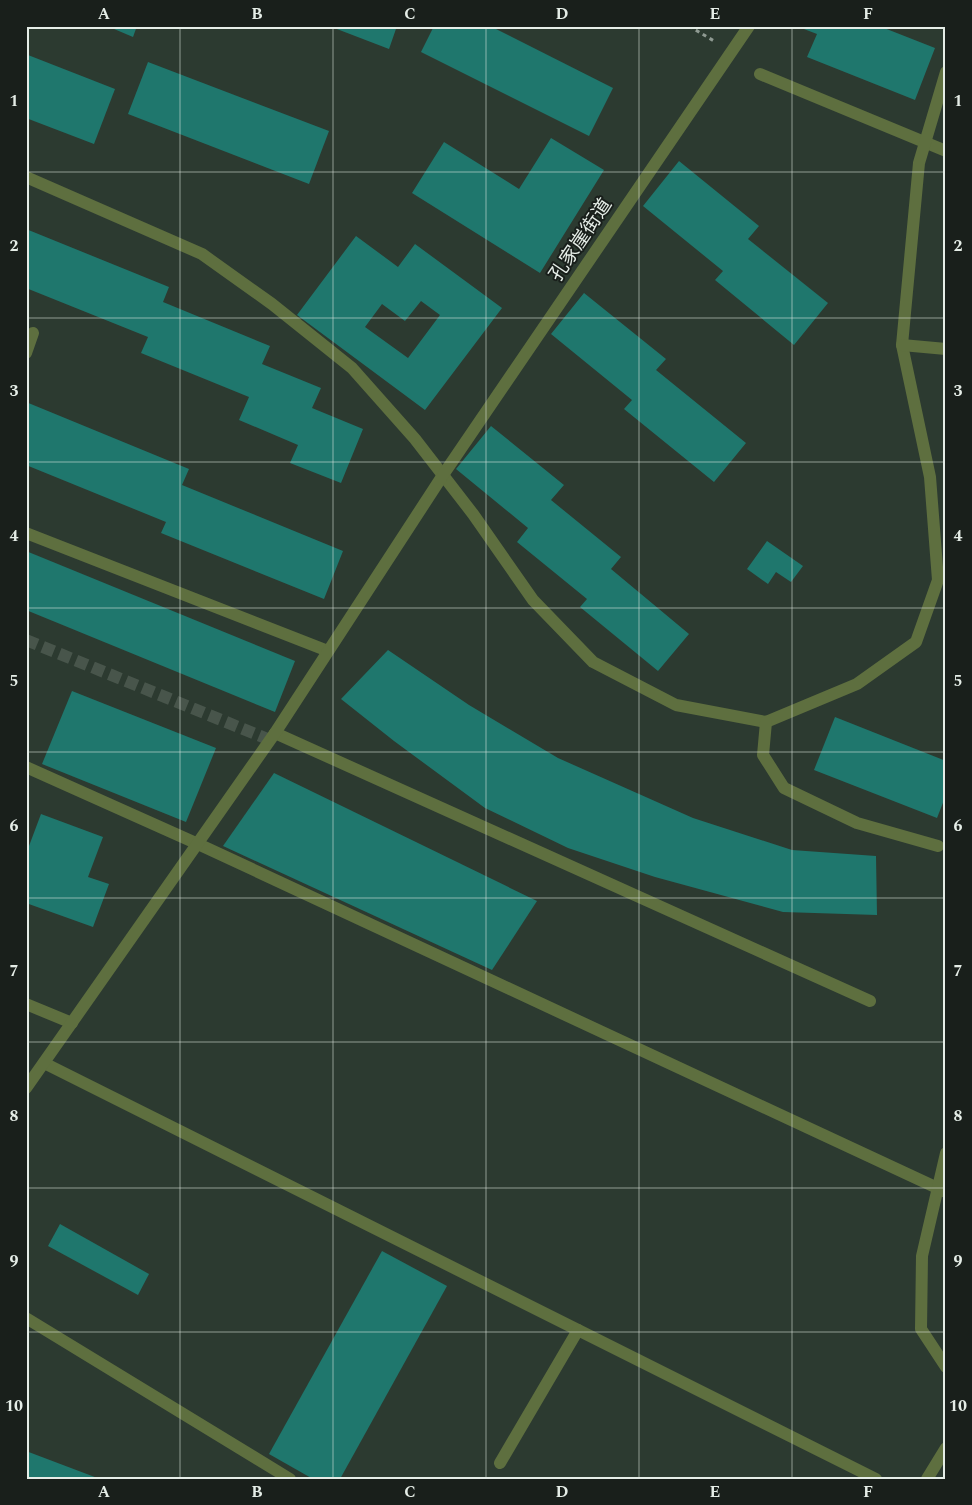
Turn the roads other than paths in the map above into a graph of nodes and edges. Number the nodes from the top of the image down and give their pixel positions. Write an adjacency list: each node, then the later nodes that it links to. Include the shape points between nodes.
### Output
1 (749, 26): 11 (street, 孔家崖街道)
2 (946, 72): 4 (street)
3 (760, 74): 4 (street)
4 (925, 142): 5 (street); 8 (street, via 919,163)
5 (946, 150)
6 (26, 177): 11 (street, via 202,254 272,304 352,368)
7 (33, 333): 10 (street)
8 (902, 345): 9 (street); 14 (street, via 930,477 938,580 916,642 857,684)
9 (946, 349)
10 (26, 353)
11 (443, 475): 13 (street, 孔家崖街道); 14 (street, via 533,600 593,662 676,706)
12 (26, 532): 13 (street)
13 (328, 651): 15 (street, 孔家崖街道)
14 (766, 722): 18 (street, via 763,755 784,788 857,823)
15 (275, 733): 17 (street, 孔家崖街道); 19 (street)
16 (26, 767): 17 (street)
17 (198, 844): 21 (street, 孔家崖街道); 25 (street)
18 (938, 846)
19 (870, 1001)
20 (26, 1004): 21 (street)
21 (72, 1024): 22 (street, 孔家崖街道)
22 (44, 1063): 23 (street, 孔家崖街道); 27 (street)
23 (26, 1088)
24 (946, 1153): 25 (street)
25 (942, 1190): 28 (street, via 922,1256 921,1329)
26 (26, 1318): 31 (street)
27 (578, 1330): 30 (street); 32 (street)
28 (946, 1368)
29 (946, 1448): 33 (street)
30 (500, 1463)
31 (290, 1479)
32 (876, 1479)
33 (927, 1479)

